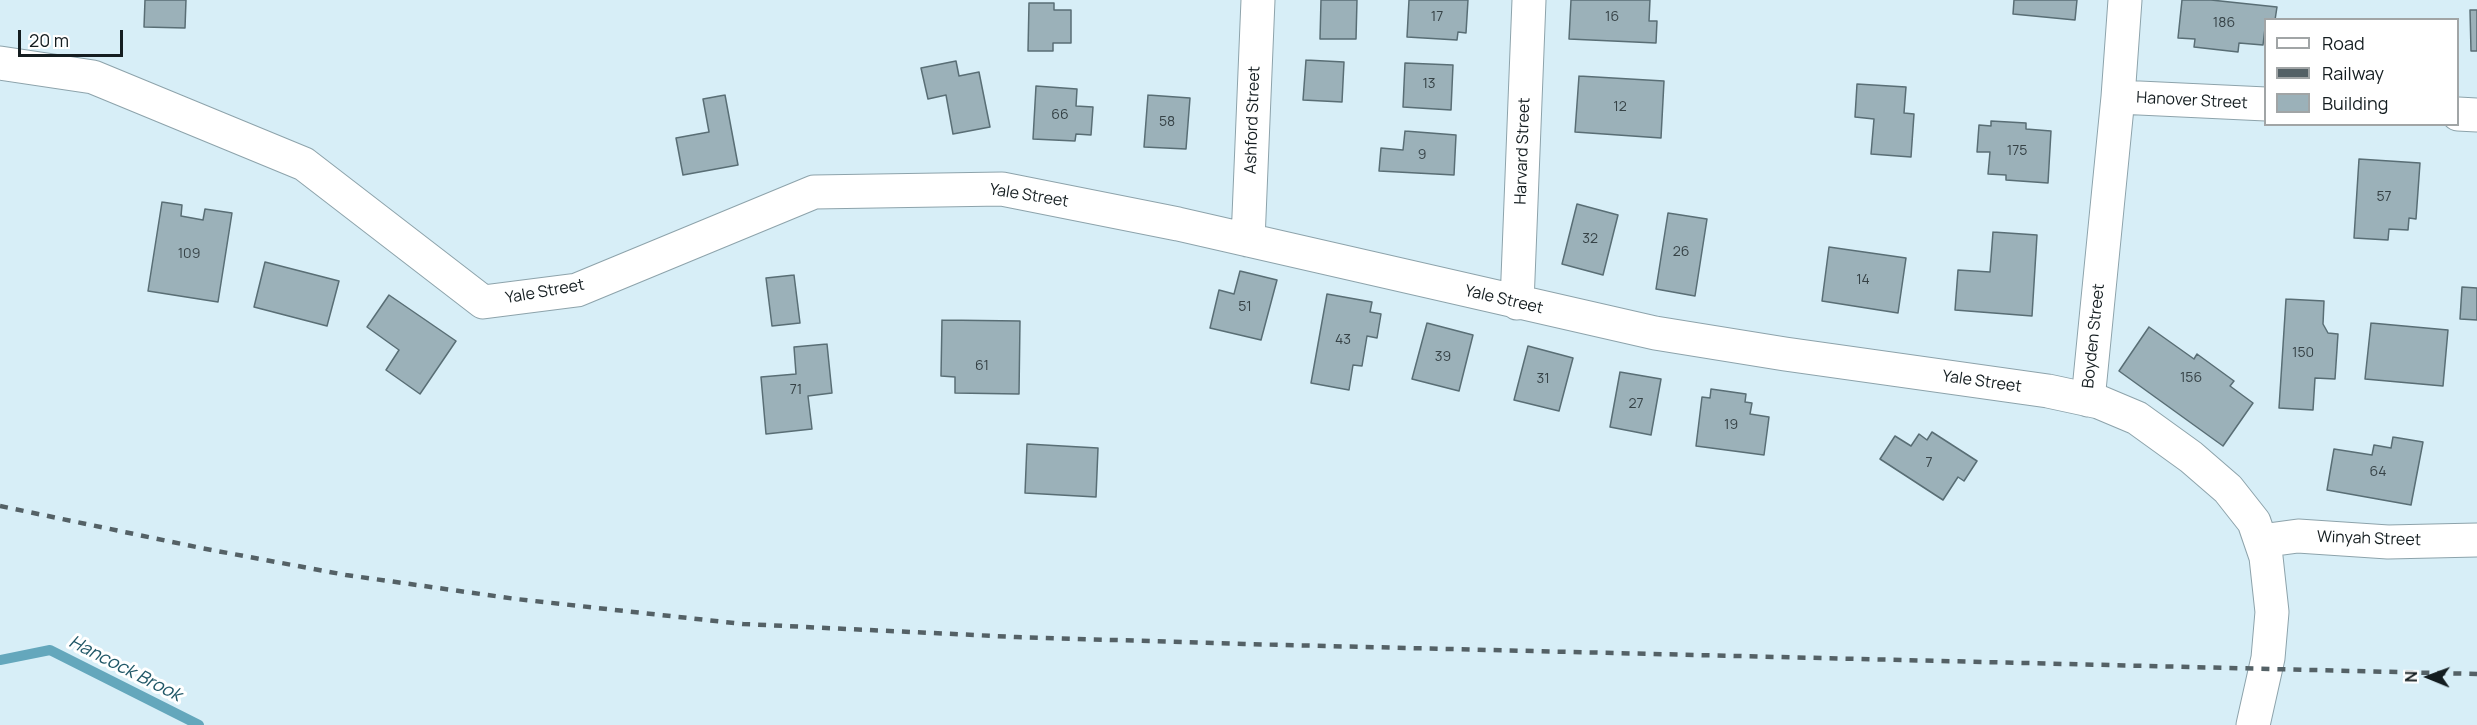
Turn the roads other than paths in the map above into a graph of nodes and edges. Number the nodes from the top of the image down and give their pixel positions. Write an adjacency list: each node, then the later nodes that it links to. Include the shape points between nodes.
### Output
1 (1258, 0): 9 (street, Ashford Street)
2 (1529, 0): 10 (street, Harvard Street)
3 (2125, 0): 5 (street, Boyden Street)
4 (0, 63): 9 (street, Yale Street, via 93,77 304,164 483,302 577,290 814,192 1002,189)
5 (2118, 97): 6 (street, Hanover Street); 11 (street, Boyden Street)
6 (2264, 104)
7 (2459, 114): 8 (street)
8 (2477, 115)
9 (1248, 240): 10 (street, Yale Street)
10 (1517, 303): 11 (street, Yale Street, via 1703,341)
11 (2088, 400): 13 (street, Boyden Street, via 2137,418 2211,472 2243,506)
12 (2477, 540): 13 (street, Winyah Street, via 2388,542 2298,536)
13 (2261, 541): 14 (street, Boyden Street, via 2270,575 2272,612 2268,658)
14 (2253, 725)

